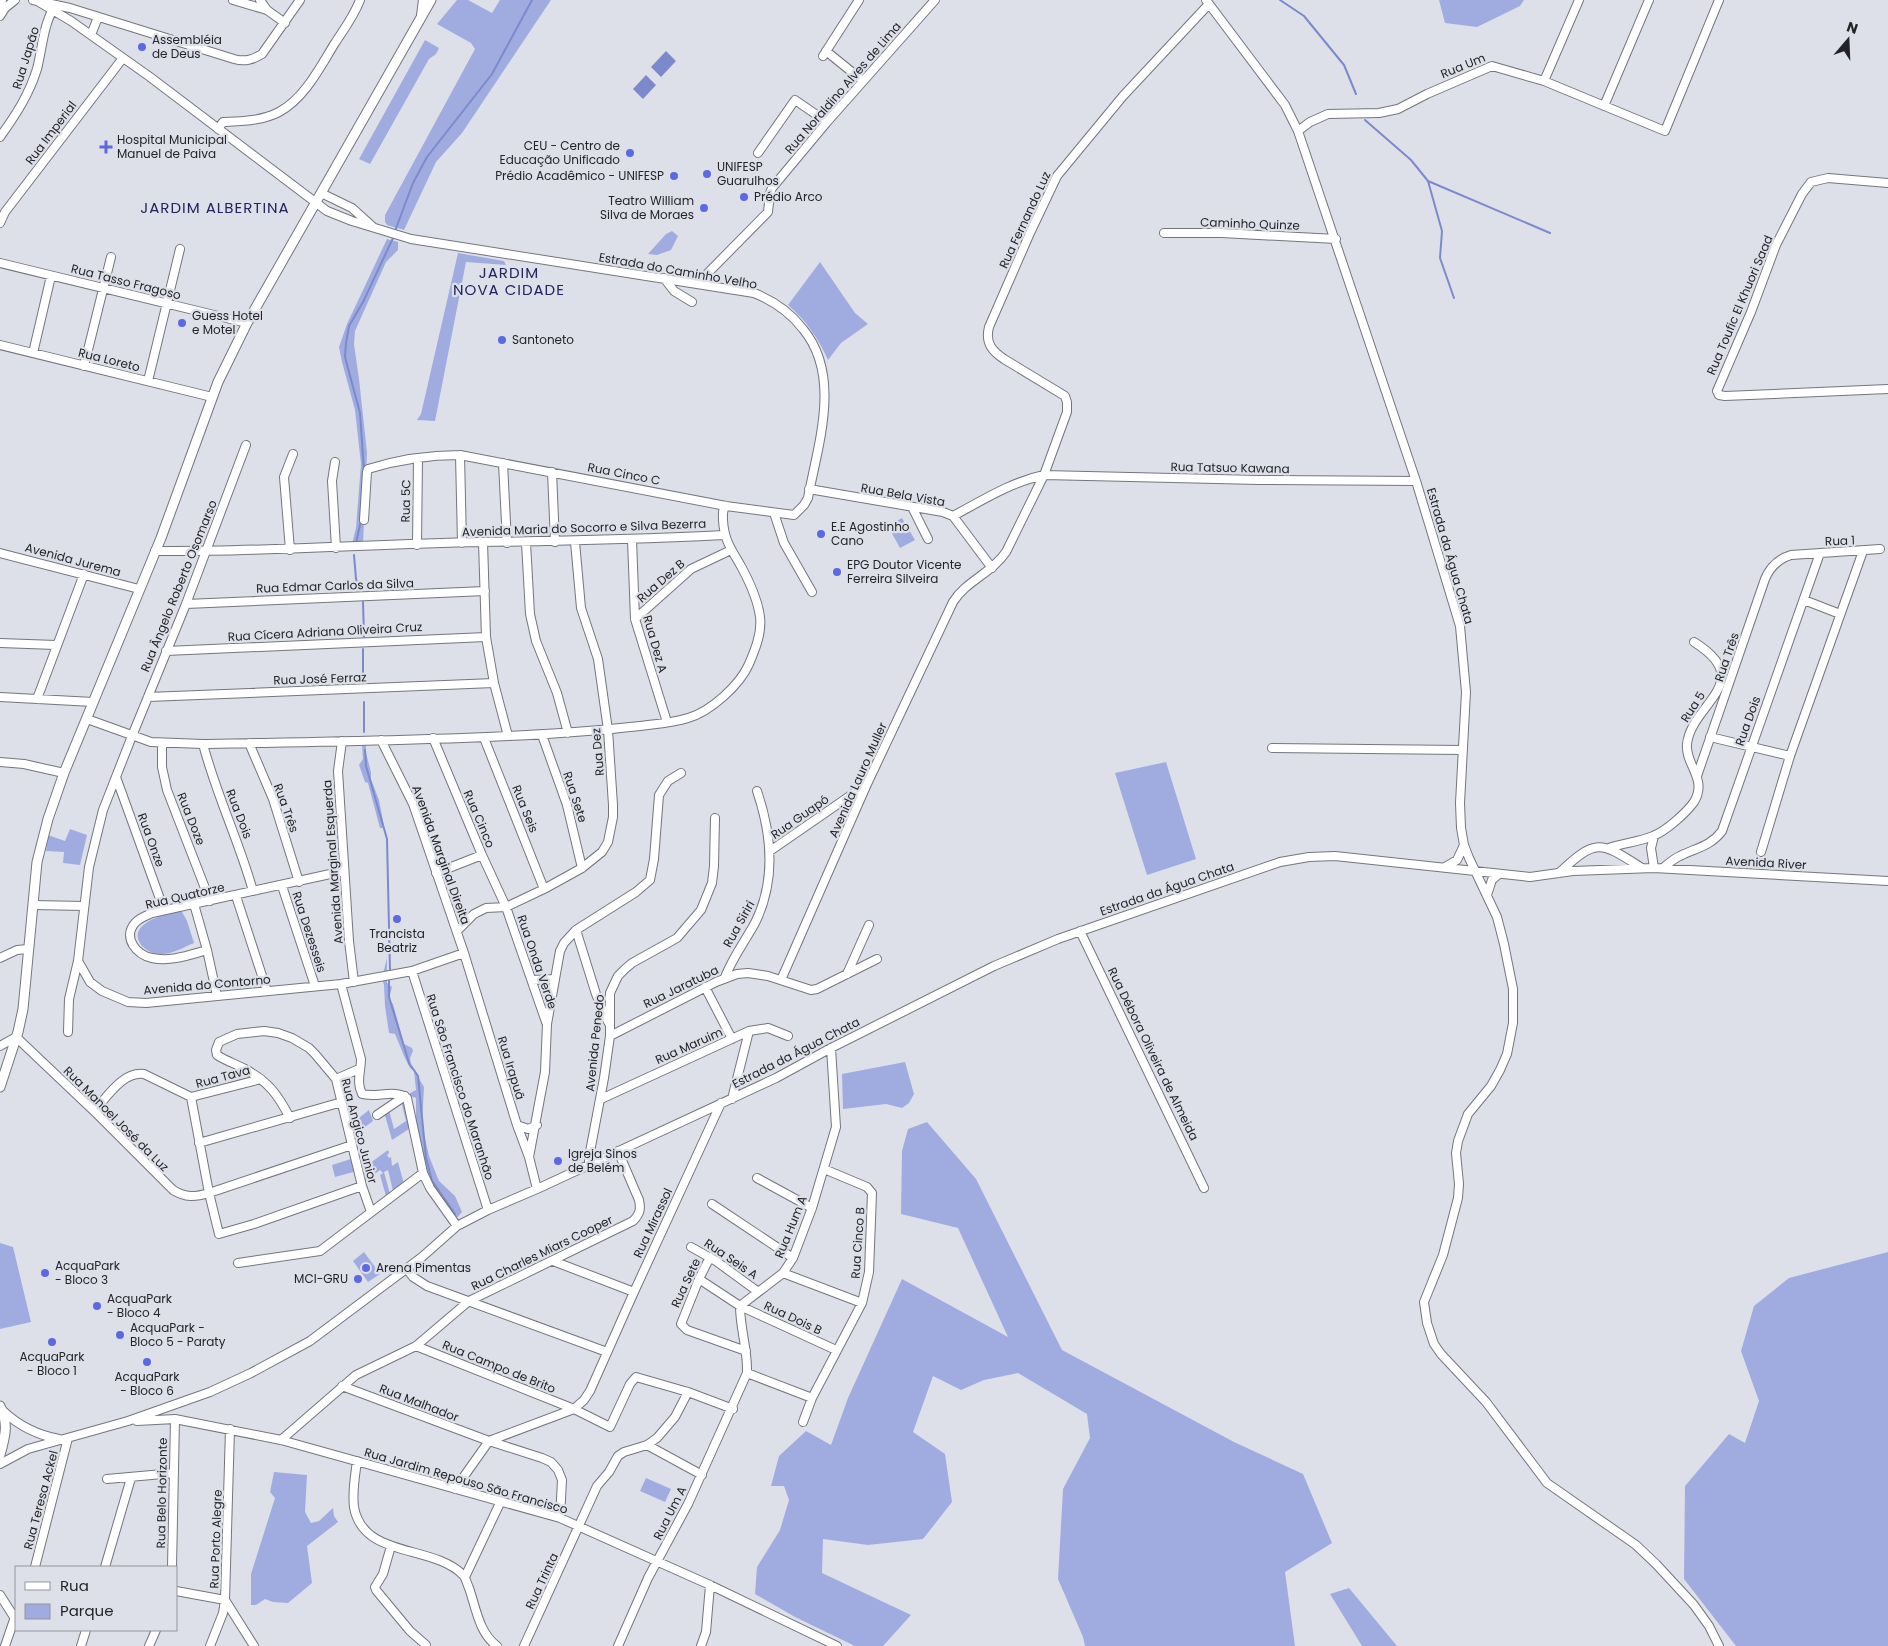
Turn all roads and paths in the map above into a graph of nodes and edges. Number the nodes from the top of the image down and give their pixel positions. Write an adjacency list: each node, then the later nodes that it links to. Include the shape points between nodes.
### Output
1 (2, 0): 18 (street)
2 (15, 0): 19 (street)
3 (233, 0): 17 (street)
4 (260, 0): 17 (street)
5 (300, 0): 22 (street)
6 (360, 0): 29 (street, via 309,83 291,104 269,116 223,122)
7 (423, 0): 21 (street)
8 (430, 0): 21 (main road)
9 (859, 0): 25 (street, via 824,53)
10 (935, 0): 25 (street, Rua Noraldino Alves de Lima)
11 (1579, 0): 26 (street)
12 (1649, 0): 27 (street)
13 (1719, 0): 27 (street, Rua Um, via 1665,132)
14 (36, 1): 16 (street, Estrada do Caminho Velho); 20 (street)
15 (1208, 2): 30 (street, Estrada da Água Chata, via 1285,105); 63 (street, Rua Fernando Luz, via 1123,96 1057,176 989,327 988,345 996,353 1065,396 1067,412)
16 (53, 9): 23 (street, Estrada do Caminho Velho); 31 (street, Rua Japão, via 22,106)
17 (267, 10): 22 (street)
18 (0, 11)
19 (0, 16)
20 (98, 16): 22 (street, via 247,61 262,54); 23 (street)
21 (421, 19): 34 (main road)
22 (285, 23)
23 (91, 35): 24 (street, Estrada do Caminho Velho)
24 (123, 58): 29 (street, Estrada do Caminho Velho); 36 (street, Rua Imperial, via 5,212)
25 (863, 81): 28 (street, Rua Noraldino Alves de Lima)
26 (1544, 81): 27 (street, Rua Um); 30 (street, Rua Um, via 1492,66 1398,109 1379,113 1328,114)
27 (1604, 106)
28 (827, 122): 32 (street, via 795,100); 45 (street, Rua Noraldino Alves de Lima, via 772,188 768,212)
29 (218, 129): 35 (street, Estrada do Caminho Velho)
30 (1298, 131): 39 (street, Estrada da Água Chata)
31 (0, 137)
32 (758, 153)
33 (1888, 183): 54 (street, Rua Toufic El Khuori Saad, via 1828,178 1811,182 1776,246 1716,391 1725,396)
34 (321, 193): 35 (main road); 37 (street, Estrada do Caminho Velho, via 352,208)
35 (315, 202): 37 (street, Estrada do Caminho Velho, via 327,211); 49 (main road)
36 (0, 223)
37 (375, 228): 44 (street, Estrada do Caminho Velho, via 400,236 586,270)
38 (1164, 233): 39 (street, Caminho Quinze)
39 (1336, 239): 64 (street, Estrada da Água Chata)
40 (180, 249): 48 (street)
41 (111, 257): 46 (street)
42 (0, 263): 43 (street, Rua Tasso Fragoso)
43 (52, 276): 46 (street, Rua Tasso Fragoso); 51 (street)
44 (664, 278): 45 (street, Estrada do Caminho Velho); 47 (street, via 674,291)
45 (698, 283): 65 (street, Estrada do Caminho Velho, via 765,297 789,313 810,336 822,366 825,395)
46 (104, 288): 48 (street, Rua Tasso Fragoso); 52 (street)
47 (692, 302)
48 (167, 304): 49 (street, Rua Tasso Fragoso); 53 (street)
49 (247, 323): 55 (main road)
50 (0, 345): 51 (street, Rua Loreto)
51 (33, 353): 52 (street, Rua Loreto)
52 (84, 366): 53 (street, Rua Loreto)
53 (148, 381): 55 (street, Rua Loreto)
54 (1888, 390)
55 (212, 397): 85 (main road)
56 (246, 445): 87 (street, Rua Ângelo Roberto Osomarso)
57 (293, 454): 83 (street, via 284,477)
58 (460, 455): 59 (street, Rua Cinco C); 61 (street, Rua Cinco C); 78 (street)
59 (418, 458): 70 (street, Rua Cinco C, via 368,470); 80 (street, Rua 5C)
60 (336, 462): 81 (street, via 332,481)
61 (503, 463): 62 (street, Rua Cinco C); 79 (street)
62 (552, 472): 66 (street, Rua Cinco C); 76 (street)
63 (1044, 475): 64 (street, Rua Tatsuo Kawana); 69 (street, Rua Bela Vista, via 1013,484); 90 (street, via 1006,552)
64 (1416, 481): 129 (street, Estrada da Água Chata, via 1460,626 1466,692)
65 (809, 489): 67 (street, Rua Bela Vista); 68 (street, Rua Cinco C, via 804,505 794,515)
66 (726, 506): 68 (street, Rua Cinco C); 71 (street, via 723,511)
67 (912, 507): 69 (street, Rua Bela Vista); 72 (street)
68 (774, 513): 95 (street, via 784,543)
69 (953, 516): 90 (street)
70 (364, 520)
71 (724, 535): 73 (street, Avenida Maria do Socorro e Silva Bezerra); 84 (street, Avenida Maria do Socorro e Silva Bezerra)
72 (928, 538)
73 (632, 540): 77 (street, Avenida Maria do Socorro e Silva Bezerra); 99 (street, Rua Dez A)
74 (483, 542): 78 (street, Avenida Maria do Socorro e Silva Bezerra); 79 (street, Avenida Maria do Socorro e Silva Bezerra); 94 (street)
75 (526, 542): 76 (street, Avenida Maria do Socorro e Silva Bezerra); 79 (street, Avenida Maria do Socorro e Silva Bezerra); 115 (street, via 532,623)
76 (554, 542): 77 (street, Avenida Maria do Socorro e Silva Bezerra)
77 (575, 542): 114 (street, Rua Dez, via 581,608 598,659)
78 (462, 543): 80 (street, Avenida Maria do Socorro e Silva Bezerra)
79 (507, 543)
80 (417, 545): 81 (street, Avenida Maria do Socorro e Silva Bezerra)
81 (336, 548): 83 (street, Avenida Maria do Socorro e Silva Bezerra)
82 (1880, 549): 86 (street, Rua 1)
83 (290, 550): 87 (street, Avenida Maria do Socorro e Silva Bezerra)
84 (730, 550): 99 (street, Rua Dez B, via 691,569); 113 (street, Avenida Maria do Socorro e Silva Bezerra, via 742,568 758,606 760,631 754,652 746,671 721,698 697,715)
85 (155, 551): 87 (street, Avenida Maria do Socorro e Silva Bezerra); 93 (main road)
86 (1864, 551): 89 (street, Rua 1); 98 (street)
87 (206, 552): 97 (street, Rua Ângelo Roberto Osomarso)
88 (0, 553): 92 (street, Avenida Jurema)
89 (1820, 553): 91 (street, Rua 1, via 1784,557); 96 (street, Rua Dois)
90 (992, 568): 136 (street, Avenida Lauro Muller, via 959,592)
91 (1768, 573): 107 (street, Rua Três)
92 (84, 574): 93 (street, Avenida Jurema); 103 (street)
93 (139, 589): 111 (main road)
94 (485, 591): 97 (street, Rua Edmar Carlos da Silva); 100 (street)
95 (812, 592)
96 (1804, 600): 98 (street); 128 (street, Rua Dois)
97 (186, 604): 104 (street, Rua Ângelo Roberto Osomarso)
98 (1840, 614): 130 (street)
99 (635, 619): 113 (street, Rua Dez A)
100 (486, 637): 104 (street, Rua Cícera Adriana Oliveira Cruz); 105 (street)
101 (1694, 642): 106 (street, Rua 5, via 1713,657 1719,667)
102 (0, 643): 103 (street)
103 (56, 645): 110 (street)
104 (166, 651): 109 (street, Rua Ângelo Roberto Osomarso)
105 (494, 683): 109 (street, Rua José Ferraz); 118 (street)
106 (1720, 683): 107 (street); 134 (street, Rua 5, via 1687,742 1687,751)
107 (1728, 688): 119 (street, Rua Três)
108 (0, 697): 110 (street)
109 (148, 697): 117 (street, Rua Ângelo Roberto Osomarso)
110 (37, 699): 111 (street)
111 (93, 702): 112 (main road)
112 (87, 719): 117 (street, Avenida Maria do Socorro e Silva Bezerra); 132 (main road)
113 (667, 722): 114 (street, Avenida Maria do Socorro e Silva Bezerra)
114 (608, 730): 115 (street, Avenida Maria do Socorro e Silva Bezerra); 145 (street, Rua Dez, via 613,805 610,833 602,852)
115 (568, 733): 116 (street, Avenida Maria do Socorro e Silva Bezerra)
116 (542, 735): 118 (street, Avenida Maria do Socorro e Silva Bezerra); 145 (street, Rua Sete, via 566,805)
117 (132, 736): 124 (street, Avenida Maria do Socorro e Silva Bezerra); 135 (street)
118 (508, 736): 121 (street, Avenida Maria do Socorro e Silva Bezerra)
119 (1710, 737): 128 (street); 134 (street, Rua Três)
120 (433, 738): 121 (street, Avenida Maria do Socorro e Silva Bezerra); 122 (street, Avenida Maria do Socorro e Silva Bezerra); 144 (street, Rua Cinco)
121 (484, 738): 158 (street, Rua Seis)
122 (381, 740): 123 (street, Avenida Maria do Socorro e Silva Bezerra); 152 (street, Avenida Marginal Direita, via 413,804)
123 (342, 741): 125 (street, Avenida Maria do Socorro e Silva Bezerra); 150 (street, Avenida Marginal Esquerda, via 338,771)
124 (162, 743): 126 (street, Avenida Maria do Socorro e Silva Bezerra); 162 (street, Rua Doze, via 162,767 167,790)
125 (249, 743): 126 (street, Avenida Maria do Socorro e Silva Bezerra); 156 (street, Rua Três, via 273,799)
126 (203, 744): 159 (street, Rua Dois, via 245,860)
127 (1272, 748): 129 (street)
128 (1751, 748): 130 (street); 149 (street, Rua Dois, via 1722,831 1709,844 1678,856)
129 (1463, 750): 140 (street, Estrada da Água Chata, via 1460,803)
130 (1790, 756): 143 (street)
131 (0, 762): 132 (street)
132 (64, 773): 164 (main road, via 37,862)
133 (681, 773): 169 (street, via 668,781 659,794 650,880)
134 (1697, 776): 139 (street, Rua 5, via 1694,800 1678,819)
135 (116, 777): 165 (street, via 89,867); 167 (street, Rua Onze)
136 (867, 784): 142 (street, Rua Guapó); 183 (street, Avenida Lauro Muller)
137 (757, 792): 142 (street, Rua Siriri)
138 (715, 818): 189 (street, Avenida Penedo, via 712,883 701,910 677,938 625,969)
139 (1654, 836): 141 (street); 148 (street, via 1651,848)
140 (1464, 845): 146 (street, via 1457,860); 151 (street, Estrada da Água Chata)
141 (1609, 848): 147 (street); 153 (street, via 1600,847 1582,853)
142 (770, 851): 180 (street, Rua Siriri, via 768,889 763,905)
143 (1761, 852)
144 (482, 855): 152 (street); 166 (street, Rua Cinco)
145 (582, 868): 158 (street, Rua Dez)
146 (1443, 868): 151 (street, Estrada da Água Chata); 171 (street, Estrada da Água Chata, via 1335,856 1280,862)
147 (1642, 868): 148 (street, Avenida River); 153 (street, Avenida River)
148 (1654, 868): 149 (street, Avenida River)
149 (1663, 868): 155 (street, Avenida River)
150 (344, 871): 156 (street, Rua Quatorze); 184 (street, Avenida Marginal Esquerda)
151 (1475, 871): 154 (street, Avenida River); 160 (street)
152 (436, 873): 170 (street, Avenida Marginal Direita)
153 (1559, 873): 154 (street, Avenida River, via 1530,877)
154 (1500, 874): 160 (street, via 1492,880)
155 (1888, 881)
156 (299, 882): 157 (street, Rua Quatorze)
157 (282, 886): 159 (street, Rua Quatorze); 186 (street, Rua Dezesseis)
158 (544, 889): 166 (street, Rua Dez)
159 (253, 892): 161 (street, Rua Quatorze)
160 (1487, 895): 301 (street, via 1497,917 1510,971 1511,1038 1500,1070 1461,1128 1456,1153 1458,1198 1443,1254 1424,1302 1427,1323 1440,1354 1486,1402 1547,1483 1636,1545 1694,1605)
161 (236, 896): 162 (street, Rua Quatorze); 188 (street)
162 (210, 901): 163 (street, Rua Quatorze)
163 (194, 904): 167 (street, Rua Quatorze); 173 (street)
164 (33, 905): 165 (street); 172 (main road)
165 (84, 906): 177 (street)
166 (506, 907): 170 (street, Rua Dez, via 486,908 474,914); 182 (street, Rua Onda Verde)
167 (164, 910): 173 (street, Rua Quatorze, via 135,923 131,940 138,952 163,959)
168 (869, 925): 179 (street)
169 (576, 930): 181 (street, via 560,951); 190 (street)
170 (456, 931): 174 (street, Avenida Marginal Direita)
171 (1080, 931): 201 (street, Estrada da Água Chata, via 994,966); 226 (street, Rua Débora Oliveira de Almeida)
172 (28, 949): 175 (street); 198 (main road, via 23,1009)
173 (207, 950): 191 (street)
174 (464, 953): 178 (street, Avenida do Contorno); 215 (street, Rua Irapuã)
175 (0, 958)
176 (877, 959): 179 (street, Rua Jaratuba)
177 (78, 961): 191 (street, Avenida do Contorno, via 90,982 128,1002 168,1002); 195 (street, via 69,999)
178 (412, 972): 184 (street, Avenida do Contorno); 231 (street, Rua São Francisco do Maranhão)
179 (847, 974): 183 (street, Rua Jaratuba, via 811,990)
180 (726, 977): 183 (street, Rua Jaratuba, via 748,973); 187 (street, Rua Jaratuba)
181 (554, 979): 182 (street); 192 (street)
182 (532, 980): 192 (street, Rua Onda Verde)
183 (782, 980)
184 (354, 982): 185 (street, Avenida do Contorno)
185 (342, 984): 186 (street, Avenida do Contorno); 202 (street, via 361,1059)
186 (315, 986): 188 (street, Avenida do Contorno)
187 (705, 987): 196 (street, Rua Jaratuba); 199 (street)
188 (267, 990): 191 (street, Avenida do Contorno)
189 (610, 993): 190 (street); 193 (street, Avenida Penedo)
190 (596, 994): 193 (street)
191 (217, 996)
192 (547, 1024): 216 (street, via 546,1072)
193 (609, 1024): 196 (street, Avenida Penedo)
194 (749, 1031): 197 (street, Rua Maruim, via 768,1028); 199 (street, Rua Maruim); 209 (street)
195 (68, 1032)
196 (610, 1036): 208 (street, Avenida Penedo)
197 (788, 1036)
198 (16, 1037): 200 (street); 205 (main road); 212 (street, Rua Manoel José da Luz)
199 (732, 1039): 208 (street, Rua Maruim)
200 (0, 1046)
201 (831, 1048): 209 (street, Estrada da Água Chata); 222 (street, Rua Hum A, via 836,1127)
202 (359, 1069): 204 (street); 206 (street, via 362,1094)
203 (261, 1079): 204 (street, Rua Angico Junior, via 218,1055 219,1042 237,1034 278,1033 309,1048); 207 (street, Rua Tava); 214 (street, via 274,1090)
204 (336, 1079): 210 (street, Rua Angico Junior)
205 (0, 1087)
206 (405, 1096): 213 (street); 223 (street, via 409,1100)
207 (191, 1097): 212 (street, via 136,1073 123,1080); 217 (street)
208 (601, 1099): 221 (street, Avenida Penedo)
209 (732, 1099): 211 (street, Estrada da Água Chata)
210 (342, 1102): 214 (street); 218 (street, Rua Angico Junior)
211 (722, 1103): 219 (street, Estrada da Água Chata); 243 (street, Rua Mirassol)
212 (94, 1111): 228 (street, Rua Manoel José da Luz, via 173,1190 195,1197)
213 (377, 1114)
214 (290, 1118): 217 (street)
215 (518, 1125): 216 (street, via 528,1129); 220 (street, Rua Irapuã)
216 (536, 1125): 220 (street)
217 (199, 1143): 228 (street)
218 (352, 1145): 225 (street, Rua Angico Junior); 228 (street, Rua Manoel José da Luz)
219 (618, 1151): 221 (street, Estrada da Água Chata); 237 (street, Rua Charles Miars Cooper, via 639,1200 638,1216)
220 (529, 1157): 227 (street, Rua Irapuã)
221 (589, 1164): 227 (street, Estrada da Água Chata)
222 (824, 1169): 230 (street, Rua Hum A); 245 (street, Rua Cinco B, via 867,1187 872,1193 869,1272)
223 (423, 1173): 232 (street); 233 (street)
224 (757, 1178): 230 (street)
225 (362, 1186): 228 (street, via 220,1234); 232 (street, Rua Angico Junior)
226 (1204, 1188)
227 (537, 1189): 231 (street, Estrada da Água Chata)
228 (209, 1193)
229 (712, 1204): 236 (street)
230 (812, 1208): 236 (street, Rua Hum A)
231 (488, 1210): 233 (street, Estrada da Água Chata)
232 (371, 1212): 238 (street, via 316,1253)
233 (457, 1226): 239 (street, Estrada da Água Chata)
234 (691, 1247): 235 (street, Rua Seis A)
235 (710, 1258): 241 (street, Rua Sete); 242 (street, Rua Seis A)
236 (794, 1258): 240 (street, Rua Hum A)
237 (553, 1261): 243 (street); 244 (street, Rua Charles Miars Cooper)
238 (238, 1263)
239 (406, 1269): 244 (street, via 427,1286); 259 (street, Estrada da Água Chata, via 310,1341 210,1392)
240 (783, 1273): 242 (street, Rua Hum A); 245 (street)
241 (699, 1279): 246 (street, Rua Dois B); 249 (street, Rua Sete, via 681,1324 687,1330)
242 (758, 1291): 246 (street, Rua Hum A)
243 (634, 1292): 250 (street, Rua Mirassol)
244 (469, 1301): 247 (street, Rua Charles Miars Cooper); 250 (street)
245 (862, 1303): 248 (street, Rua Cinco B)
246 (740, 1306): 248 (street, Rua Dois B); 249 (street)
247 (416, 1346): 252 (street, Rua Charles Miars Cooper, via 356,1375); 256 (street, Rua Campo de Brito)
248 (836, 1350): 254 (street, Rua Cinco B)
249 (746, 1351): 251 (street)
250 (607, 1352): 256 (street, Rua Mirassol, via 590,1391)
251 (748, 1373): 254 (street); 257 (street)
252 (342, 1386): 263 (street, Rua Charles Miars Cooper); 264 (street, Rua Malhador)
253 (688, 1392): 256 (street, Rua Campo de Brito, via 636,1377 610,1427); 257 (street); 265 (street, via 668,1426)
254 (812, 1398): 260 (street, Rua Cinco B)
255 (1, 1409): 262 (street, via 13,1421 38,1434); 266 (main road, via 7,1426)
256 (574, 1409): 264 (street)
257 (733, 1409): 270 (street)
258 (175, 1419): 259 (street, Rua Jardim Repouso São Francisco); 261 (street, Rua Jardim Repouso São Francisco); 269 (street, Rua Belo Horizonte)
259 (128, 1421): 262 (street, Estrada da Água Chata)
260 (803, 1422)
261 (230, 1429): 263 (street, Rua Jardim Repouso São Francisco); 286 (street, Rua Porto Alegre)
262 (65, 1439): 268 (street, Estrada da Água Chata, via 22,1452); 279 (street, Rua Teresa Ackel)
263 (281, 1440): 267 (street, Rua Jardim Repouso São Francisco)
264 (489, 1441): 273 (street); 275 (street, Rua Malhador, via 542,1458 554,1466 562,1480)
265 (647, 1445): 270 (street); 276 (street, Rua Trinta, via 618,1456 597,1486)
266 (0, 1455)
267 (357, 1461): 273 (street, Rua Jardim Repouso São Francisco); 277 (street, via 356,1515 377,1540)
268 (0, 1464)
269 (174, 1473): 271 (street); 281 (street, Rua Belo Horizonte)
270 (702, 1475): 278 (street, Rua Um A)
271 (131, 1478): 272 (street); 280 (street)
272 (107, 1479)
273 (455, 1489): 274 (street, Rua Jardim Repouso São Francisco)
274 (500, 1502): 275 (street, Rua Jardim Repouso São Francisco); 282 (street)
275 (560, 1518): 276 (street, Rua Jardim Repouso São Francisco)
276 (579, 1526): 278 (street, Rua Jardim Repouso São Francisco); 297 (street, Rua Trinta)
277 (391, 1546): 282 (street, via 440,1560); 290 (street, via 376,1590 410,1632)
278 (658, 1561): 283 (street, Rua Jardim Repouso São Francisco); 298 (street, Rua Um A)
279 (35, 1566)
280 (105, 1566)
281 (172, 1566)
282 (465, 1577): 296 (street, via 485,1635)
283 (710, 1585): 299 (street, via 706,1632); 300 (street, Rua Jardim Repouso São Francisco)
284 (178, 1591): 286 (street)
285 (0, 1595): 287 (street)
286 (225, 1600): 294 (street, Rua Porto Alegre); 295 (street)
287 (15, 1616): 291 (street)
288 (86, 1631): 292 (street)
289 (156, 1631): 293 (street)
290 (426, 1645)
291 (5, 1646)
292 (81, 1646)
293 (149, 1646)
294 (210, 1646)
295 (254, 1646)
296 (497, 1646)
297 (524, 1646)
298 (618, 1646)
299 (701, 1646)
300 (837, 1646)
301 (1719, 1646)

